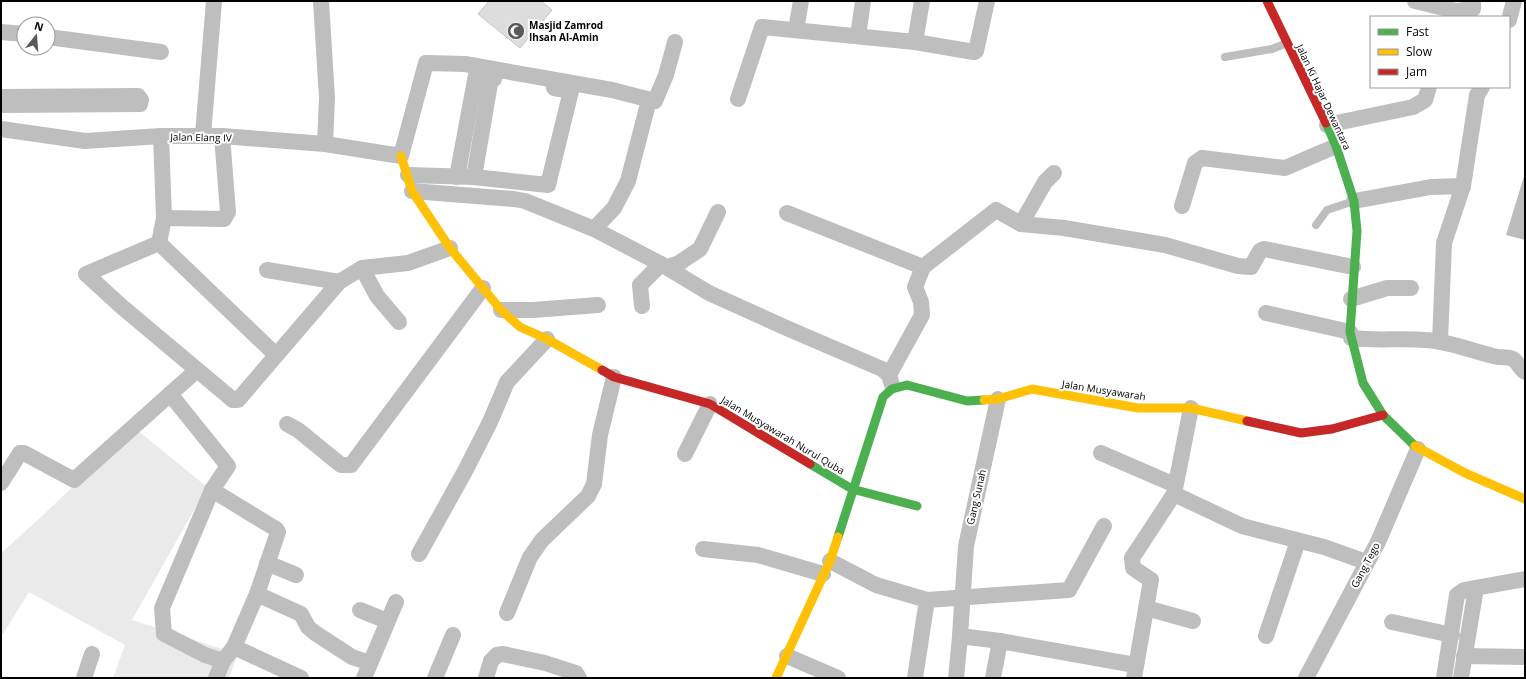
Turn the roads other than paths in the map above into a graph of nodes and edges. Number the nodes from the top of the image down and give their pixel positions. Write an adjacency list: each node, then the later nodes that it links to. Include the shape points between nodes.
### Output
1 (214, 1): 31 (street)
2 (321, 1): 34 (street, via 327,98)
3 (801, 1): 12 (street)
4 (863, 1): 15 (street)
5 (922, 1): 18 (street)
6 (987, 1): 18 (street, via 976,52)
7 (1267, 1): 19 (street, Jalan Ki Hajar Dewantara)
8 (1415, 1): 9 (street, via 1463,12 1473,9)
9 (1473, 1)
10 (1514, 1): 11 (street)
11 (1510, 16)
12 (796, 30): 15 (street); 27 (street, via 762,27)
13 (1, 32): 14 (street)
14 (16, 33)
15 (858, 36): 18 (street)
16 (56, 38): 20 (street)
17 (675, 42): 26 (street, via 658,97 655,101)
18 (915, 42)
19 (1287, 43): 21 (lane, via 1272,49); 29 (street, Jalan Ki Hajar Dewantara)
20 (161, 52)
21 (1225, 57)
22 (491, 78): 39 (street, via 476,75); 40 (street); 40 (street, via 571,91 548,185)
23 (1429, 88): 29 (street, via 1425,100 1413,107)
24 (1481, 88): 41 (street, via 1477,95)
25 (1, 97): 28 (street, via 138,96 141,100 140,104)
26 (649, 100): 36 (street, via 612,90 465,64 426,63); 50 (street, via 628,181 614,208)
27 (738, 100)
28 (1, 105)
29 (1327, 125): 35 (street, Jalan Ki Hajar Dewantara)
30 (1, 129): 32 (street, Jalan Elang IV, via 85,142)
31 (203, 135): 32 (street, Jalan Elang IV); 33 (street, Jalan Elang IV)
32 (161, 136): 47 (street)
33 (222, 136): 34 (street, Jalan Elang IV); 47 (street, via 228,212 226,217)
34 (325, 144): 36 (street, Jalan Elang IV)
35 (1336, 146): 43 (street, Jalan Ki Hajar Dewantara); 44 (street, via 1285,168 1202,158 1195,163)
36 (401, 156): 38 (street, Jalan Musyawarah Nurul Quba)
37 (1054, 173): 48 (street, via 1045,182)
38 (408, 175): 39 (street); 42 (street, Jalan Musyawarah Nurul Quba)
39 (457, 177): 40 (street)
40 (474, 177)
41 (1462, 186): 43 (street, via 1431,187); 69 (street, via 1444,243)
42 (412, 191): 50 (street, via 520,200); 52 (street, Jalan Musyawarah Nurul Quba)
43 (1354, 201): 49 (lane, via 1327,210); 55 (street, Jalan Ki Hajar Dewantara, via 1357,231)
44 (1182, 206)
45 (718, 212): 53 (street, via 700,250 679,264)
46 (787, 213): 54 (street)
47 (164, 218): 51 (street)
48 (1021, 224): 54 (street, via 996,210); 55 (street, via 1064,228 1165,245 1238,266 1251,267 1260,251 1264,249)
49 (1316, 225)
50 (594, 229): 53 (street)
51 (159, 243): 70 (street); 71 (street, via 86,274)
52 (450, 248): 56 (street, via 408,263); 59 (street, Jalan Musyawarah Nurul Quba)
53 (664, 266): 63 (street, via 640,285); 74 (street, via 709,293 882,369)
54 (924, 267): 74 (street, via 915,287 921,302 922,315)
55 (1354, 267): 61 (street, Jalan Ki Hajar Dewantara)
56 (362, 268): 58 (street); 66 (street, via 377,296)
57 (267, 270): 58 (street)
58 (339, 282): 70 (street)
59 (483, 288): 64 (street, Jalan Musyawarah Nurul Quba); 80 (street, via 351,465 341,465)
60 (1411, 288): 61 (street, via 1387,288)
61 (1351, 299): 67 (street, Jalan Ki Hajar Dewantara)
62 (598, 305): 64 (street)
63 (642, 306)
64 (501, 310): 68 (street, Jalan Musyawarah Nurul Quba, via 520,327)
65 (1266, 313): 67 (street)
66 (399, 322)
67 (1350, 335): 69 (street, via 1364,340); 79 (street, Jalan Ki Hajar Dewantara, via 1363,383)
68 (547, 338): 73 (street, Jalan Musyawarah Nurul Quba); 93 (street, via 507,382 490,422)
69 (1440, 342): 72 (street, via 1499,358 1509,358)
70 (276, 355): 71 (street, via 238,400 233,400)
71 (197, 370): 75 (street)
72 (1525, 372)
73 (614, 377): 77 (street, Jalan Musyawarah Nurul Quba); 106 (street, via 600,435 593,488 588,496 542,540 530,557)
74 (891, 382): 76 (street, Jalan Musyawarah, via 967,401); 85 (street, via 883,397)
75 (170, 394): 84 (street, via 74,480 20,453); 87 (street, via 228,466)
76 (998, 399): 78 (street, Jalan Musyawarah, via 1032,390 1138,408); 101 (street, Gang Sunah, via 966,546)
77 (710, 404): 83 (street); 85 (street, Jalan Musyawarah Nurul Quba)
78 (1191, 408): 79 (street, Jalan Musyawarah, via 1301,433 1332,429); 86 (street)
79 (1383, 415): 81 (street, Jalan Ki Hajar Dewantara)
80 (287, 424)
81 (1418, 449): 88 (street, Jalan Ki Hajar Dewantara); 94 (street, Gang Tego, via 1378,542)
82 (1101, 453): 86 (street)
83 (685, 454)
84 (1, 483)
85 (852, 489): 89 (street, Jalan Musyawarah Nurul Quba); 96 (street)
86 (1174, 489): 91 (street, via 1242,526); 104 (street, via 1132,558 1133,568 1151,580)
87 (212, 490): 95 (street, via 278,530); 120 (street, via 162,608 165,635)
88 (1525, 499)
89 (917, 506)
90 (1104, 526): 101 (street, via 1069,590)
91 (1298, 541): 94 (street); 113 (street)
92 (703, 549): 96 (street, via 758,555)
93 (419, 554)
94 (1366, 562): 135 (street, Gang Tego)
95 (267, 563): 97 (street); 100 (street)
96 (827, 568): 102 (street); 117 (street)
97 (296, 575)
98 (1525, 579): 99 (street)
99 (1476, 588): 111 (street, via 1464,590 1457,595); 118 (street)
100 (257, 594): 115 (street); 121 (street, via 301,614 315,634 352,657)
101 (963, 597): 102 (street); 112 (street, Gang Sunah)
102 (927, 600): 132 (street)
103 (396, 602): 107 (street)
104 (1146, 608): 108 (street); 122 (street)
105 (360, 610): 107 (street)
106 (508, 613)
107 (388, 621): 121 (street)
108 (1193, 621)
109 (1392, 622): 111 (street)
110 (453, 635): 127 (street)
111 (1452, 635): 136 (street)
112 (960, 636): 114 (street); 133 (street, Gang Sunah)
113 (1266, 636)
114 (1000, 641): 122 (street); 134 (street)
115 (234, 647): 120 (street); 125 (street)
116 (92, 654): 123 (street)
117 (787, 656): 130 (street); 131 (street)
118 (1464, 656): 119 (street); 137 (street)
119 (1525, 657)
120 (223, 661): 124 (street)
121 (370, 663): 126 (street)
122 (1135, 671)
123 (84, 678)
124 (216, 678)
125 (301, 678)
126 (364, 678)
127 (435, 678)
128 (486, 678): 129 (street, via 492,661 497,655 503,654 545,663 576,673)
129 (579, 678)
130 (776, 678)
131 (838, 678)
132 (915, 678)
133 (956, 678)
134 (993, 678)
135 (1306, 678)
136 (1444, 678)
137 (1460, 678)

